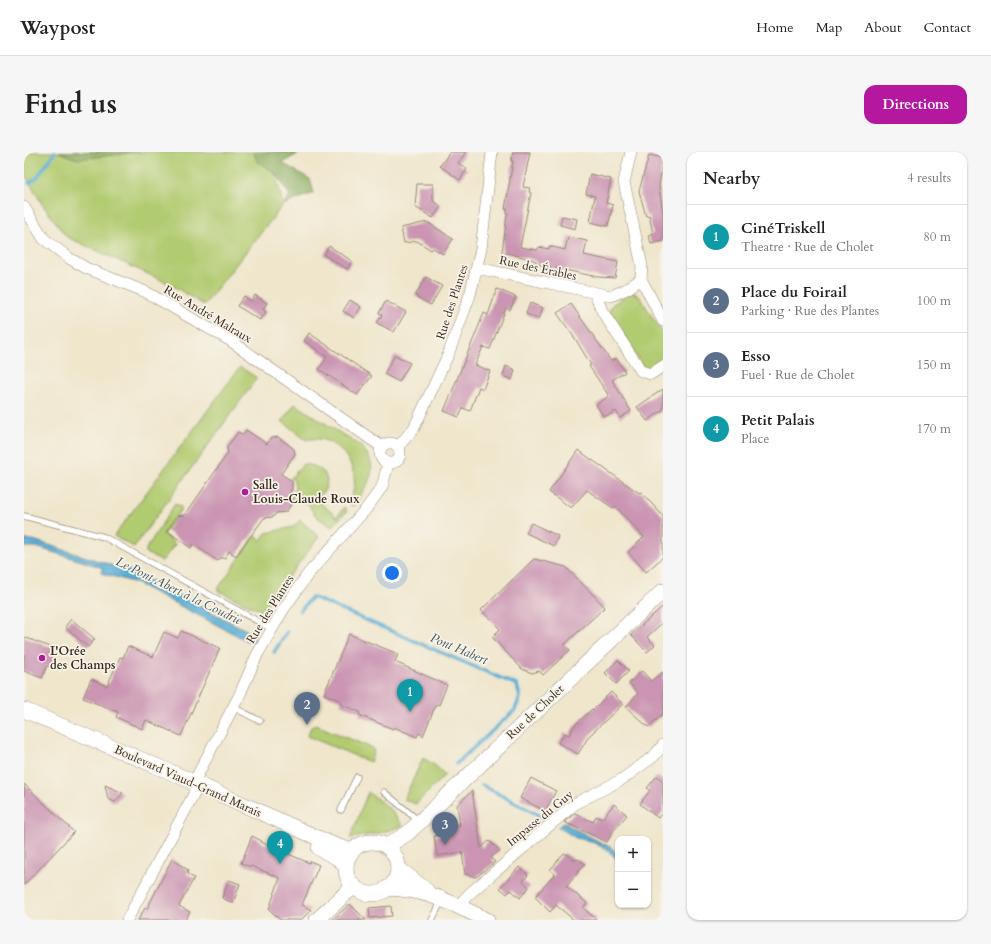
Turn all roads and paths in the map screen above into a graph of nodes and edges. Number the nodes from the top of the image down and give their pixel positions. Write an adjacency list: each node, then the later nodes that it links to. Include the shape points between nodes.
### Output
1 (492, 152): 4 (street, Rue des Plantes)
2 (631, 152): 5 (street, via 624,182 642,266)
3 (24, 207): 10 (street, Rue André Malraux, via 44,239 56,250 86,268 158,298 231,341)
4 (477, 268): 6 (street, Rue des Érables); 9 (street, Rue des Plantes, via 448,355 414,428)
5 (641, 279): 6 (street, Rue des Érables, via 611,296); 7 (street)
6 (594, 293): 8 (street, via 602,311 641,372 651,374)
7 (663, 321)
8 (663, 366)
9 (398, 447): 10 (street, via 390,443); 11 (street, Rue des Plantes, via 399,458 393,464)
10 (382, 448): 11 (street, via 381,457)
11 (388, 464): 14 (street, Rue des Plantes, via 378,492 360,517 293,593)
12 (24, 516): 14 (lane, via 104,537)
13 (663, 591): 24 (main road, Rue de Cholet)
14 (272, 629): 15 (street, Rue des Plantes)
15 (233, 707): 18 (lane); 21 (street, Rue des Plantes)
16 (24, 710): 21 (main road, Boulevard Viaud-Grand Marais)
17 (24, 721): 21 (main road, Boulevard Viaud-Grand Marais)
18 (260, 721)
19 (663, 745): 31 (street, Impasse du Guy, via 654,756 621,780 576,803 558,817)
20 (356, 777): 23 (lane)
21 (194, 788): 25 (main road, Boulevard Viaud-Grand Marais); 27 (main road, Boulevard Viaud-Grand Marais, via 336,857); 32 (street, Rue des Plantes)
22 (384, 792): 24 (lane)
23 (341, 810)
24 (419, 822): 26 (main road, Rue de Cholet, via 408,833)
25 (352, 851): 26 (main road, via 358,846 372,842); 27 (main road)
26 (393, 857): 29 (main road, via 396,876); 30 (main road)
27 (346, 865): 28 (main road, via 346,873)
28 (354, 886): 29 (main road, via 366,893); 33 (main road)
29 (387, 888): 30 (main road, via 409,889)
30 (436, 897): 31 (main road); 34 (lane)
31 (458, 906): 35 (main road)
32 (128, 920)
33 (317, 920)
34 (432, 920)
35 (487, 920)

